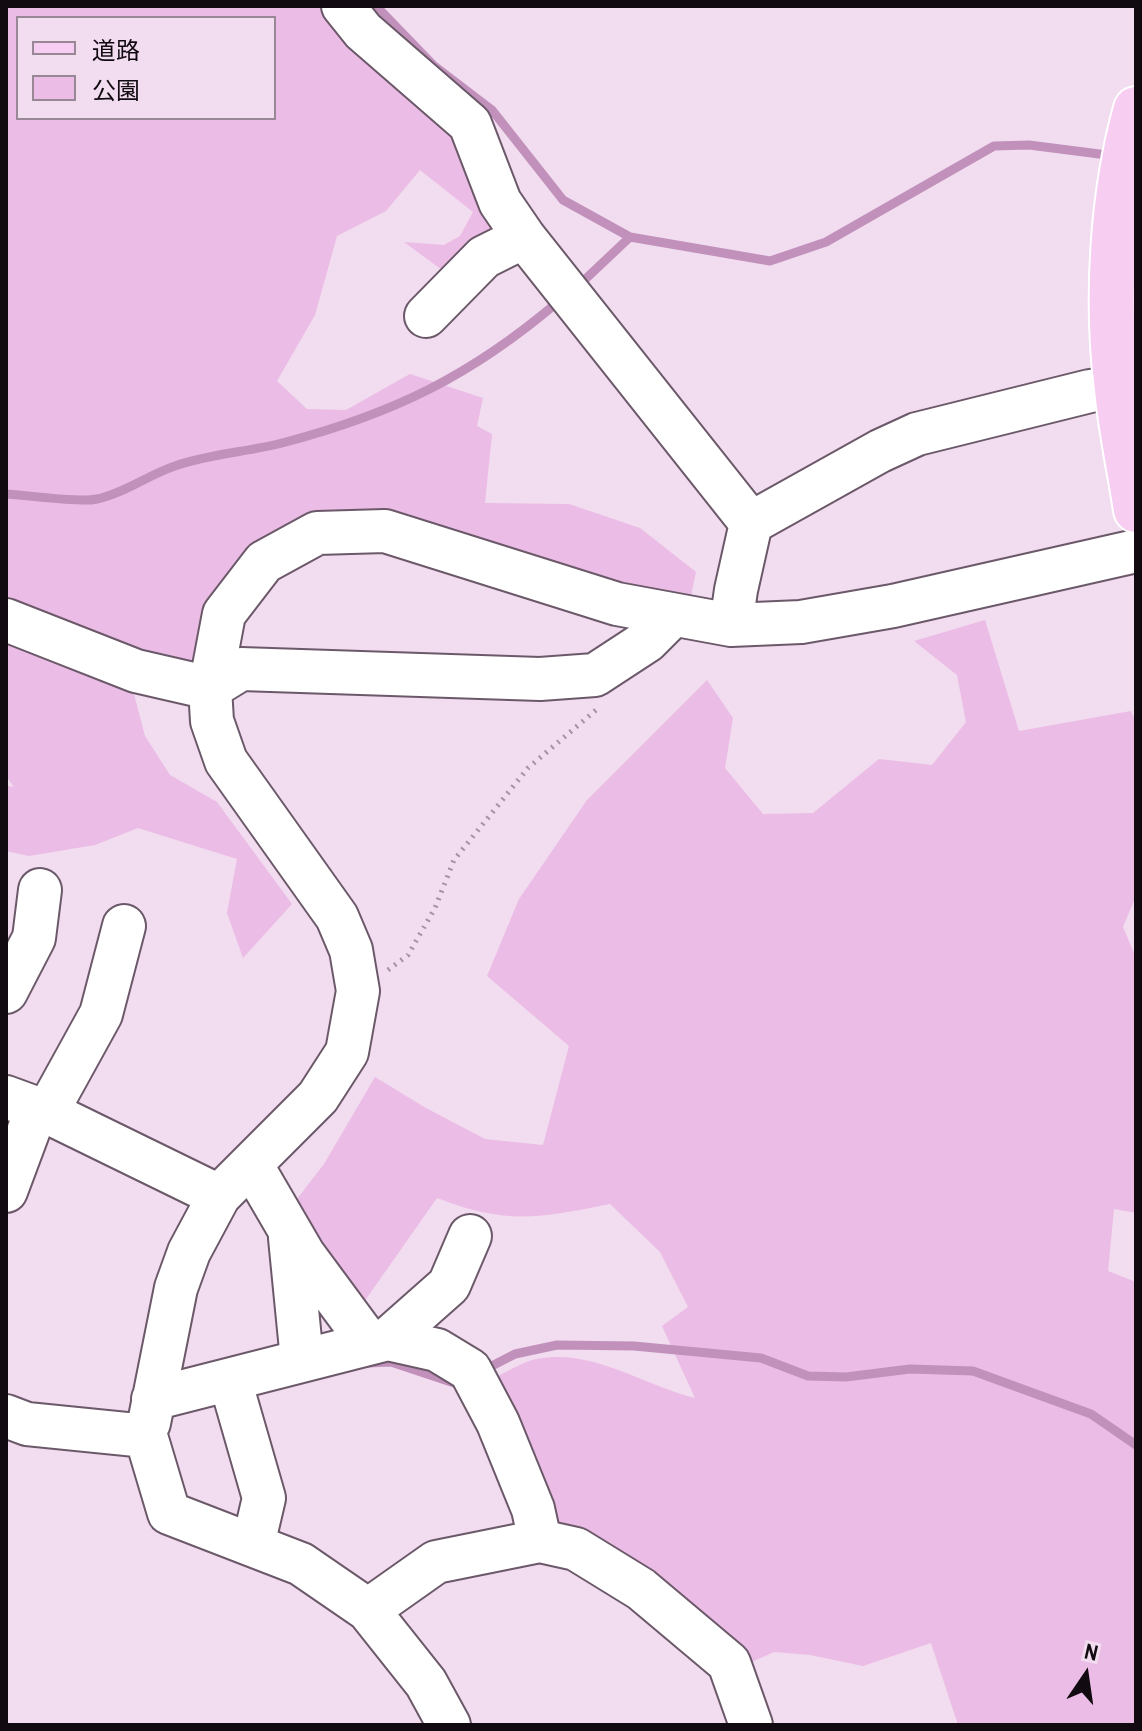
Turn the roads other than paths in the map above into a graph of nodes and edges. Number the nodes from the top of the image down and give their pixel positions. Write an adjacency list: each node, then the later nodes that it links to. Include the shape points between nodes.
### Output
1 (343, 6): 3 (street, via 363,31 470,124 500,202)
2 (1132, 124): 5 (main road, via 1112,283)
3 (524, 237): 4 (street, via 484,257); 7 (street)
4 (426, 316)
5 (1126, 386): 6 (main road); 7 (street, via 917,434)
6 (1136, 510)
7 (751, 523): 11 (street)
8 (1136, 551): 11 (street, via 893,606 801,622)
9 (673, 615): 11 (street); 12 (street, via 647,641 595,675 540,679 241,669); 12 (street, via 617,604 385,531 317,533 264,562 224,614)
10 (6, 620): 12 (street, via 136,671)
11 (731, 625)
12 (210, 688): 18 (street, via 212,721 226,761 337,917 351,950 358,991 347,1052 318,1097)
13 (40, 890): 15 (street)
14 (124, 926): 17 (street, via 101,1014)
15 (20, 933): 16 (street)
16 (6, 992)
17 (30, 1106): 19 (street); 20 (street)
18 (251, 1164): 20 (street); 21 (street)
19 (6, 1191)
20 (219, 1196): 27 (street, via 176,1288)
21 (289, 1229): 23 (street, via 304,1255); 24 (street)
22 (470, 1236): 23 (street, via 449,1285)
23 (379, 1341): 24 (street); 28 (street, via 437,1350 476,1381 533,1509)
24 (302, 1360): 25 (street)
25 (234, 1392): 27 (street); 29 (street, via 264,1498)
26 (6, 1416): 27 (street, via 27,1424)
27 (149, 1418): 29 (street, via 169,1513)
28 (540, 1541): 30 (street, via 436,1562); 32 (street, via 576,1549 641,1589 729,1663)
29 (253, 1545): 30 (street, via 301,1564)
30 (368, 1610): 31 (street, via 426,1683)
31 (449, 1725)
32 (751, 1725)

